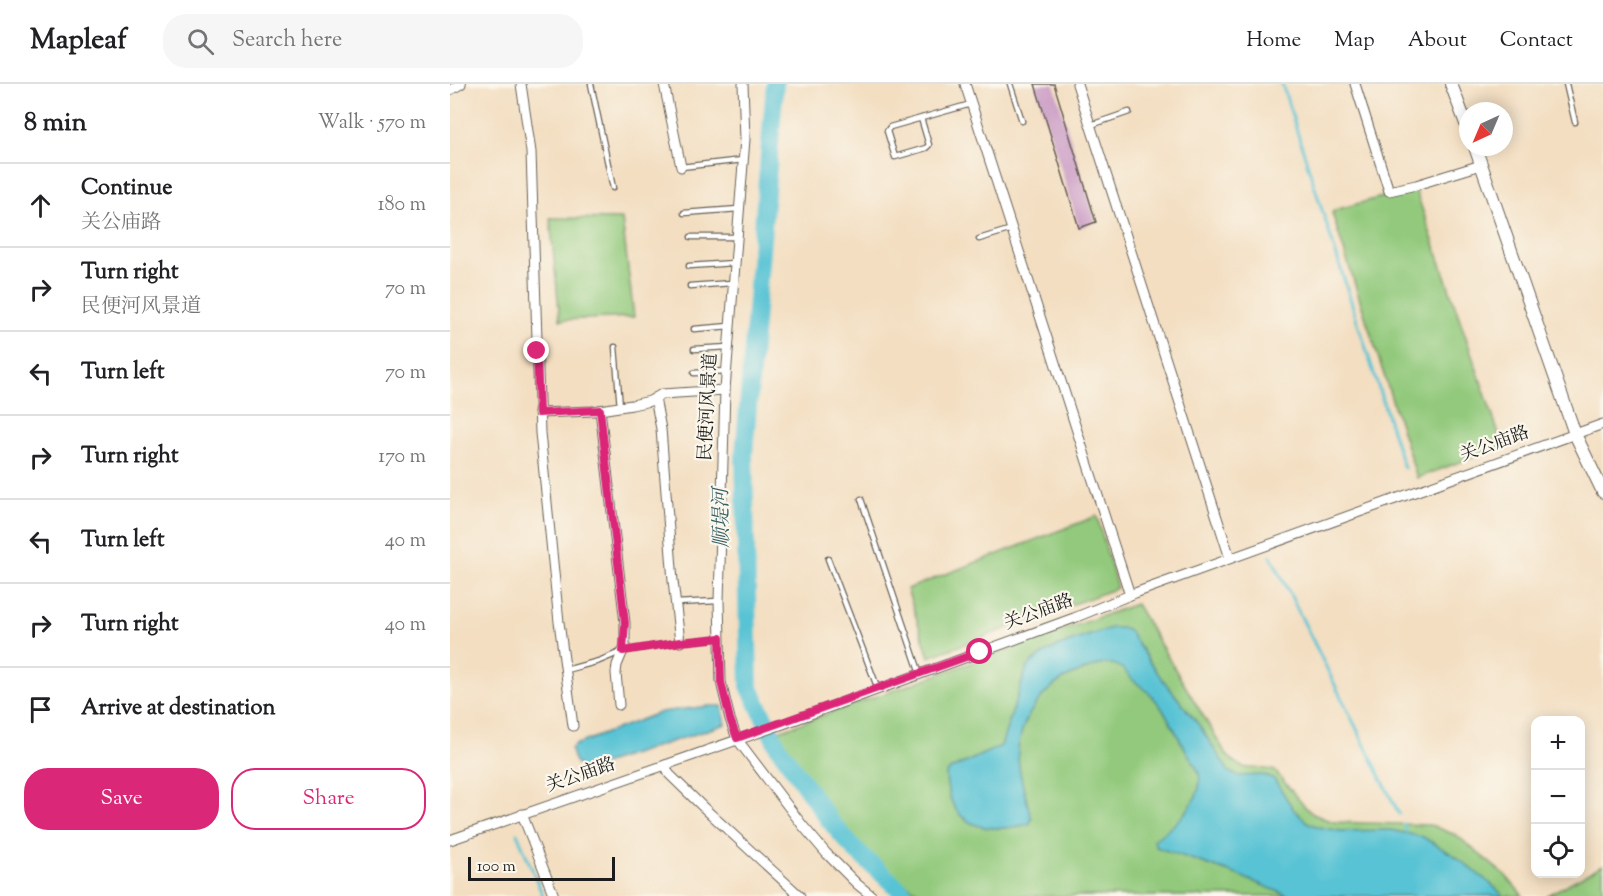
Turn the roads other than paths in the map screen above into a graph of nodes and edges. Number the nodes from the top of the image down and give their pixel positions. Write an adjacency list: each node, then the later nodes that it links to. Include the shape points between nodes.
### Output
1 (461, 84): 12 (street)
2 (521, 84): 46 (street, via 531,152)
3 (591, 84): 24 (lane)
4 (664, 84): 23 (street)
5 (744, 84): 21 (street, 民便河风景道)
6 (965, 84): 13 (street)
7 (1010, 84): 17 (lane)
8 (1077, 84): 19 (street)
9 (1355, 84): 22 (street, via 1389,191)
10 (1451, 84): 14 (street)
11 (1566, 84): 18 (lane)
12 (450, 90)
13 (971, 104): 16 (lane); 27 (street)
14 (1459, 105)
15 (1129, 112): 19 (lane)
16 (921, 118): 16 (lane, via 887,131 895,158 929,145)
17 (1022, 121)
18 (1575, 122)
19 (1090, 125): 51 (street)
20 (1478, 156): 22 (street)
21 (743, 160): 23 (lane); 25 (street, 民便河风景道)
22 (1481, 165): 48 (street)
23 (681, 167)
24 (613, 189)
25 (739, 209): 26 (lane); 29 (street, 民便河风景道)
26 (684, 213)
27 (1012, 230): 30 (lane); 53 (street)
28 (691, 237): 29 (lane)
29 (737, 237): 31 (street, 民便河风景道)
30 (979, 239)
31 (735, 262): 32 (lane); 33 (street, 民便河风景道)
32 (689, 266)
33 (733, 283): 34 (lane); 35 (street, 民便河风景道)
34 (690, 286)
35 (730, 326): 36 (lane); 38 (street, 民便河风景道)
36 (694, 329)
37 (615, 347): 44 (lane)
38 (728, 347): 39 (lane); 40 (street, 民便河风景道)
39 (694, 349)
40 (726, 370): 41 (lane); 42 (street, 民便河风景道)
41 (694, 373)
42 (725, 390): 43 (street, via 662,394); 54 (street, 民便河风景道)
43 (655, 398): 44 (street); 55 (street)
44 (620, 407): 45 (street)
45 (600, 410): 46 (street); 58 (street, via 625,623)
46 (539, 413): 59 (street)
47 (1603, 424): 48 (street, 关公庙路)
48 (1575, 434): 49 (street); 51 (street, 关公庙路)
49 (1603, 492)
50 (861, 499): 60 (lane)
51 (1230, 558): 53 (street, 关公庙路)
52 (828, 559): 61 (lane)
53 (1130, 595): 60 (street, 关公庙路)
54 (719, 601): 55 (lane); 56 (street, 民便河风景道)
55 (676, 603): 57 (street)
56 (720, 638): 57 (lane); 64 (street, 民便河风景道, via 721,682 730,719)
57 (680, 642): 58 (lane)
58 (623, 651): 59 (lane); 62 (street, via 616,673)
59 (566, 670): 63 (street)
60 (920, 674): 61 (street, 关公庙路)
61 (878, 689): 64 (street, 关公庙路)
62 (619, 705)
63 (573, 726)
64 (742, 737): 65 (street, 关公庙路); 70 (street, 民便河风景道, via 803,826)
65 (665, 765): 66 (street, 关公庙路); 69 (street, via 702,807)
66 (522, 814): 67 (street, 关公庙路); 68 (street)
67 (450, 840)
68 (554, 896)
69 (800, 896)
70 (872, 896)

